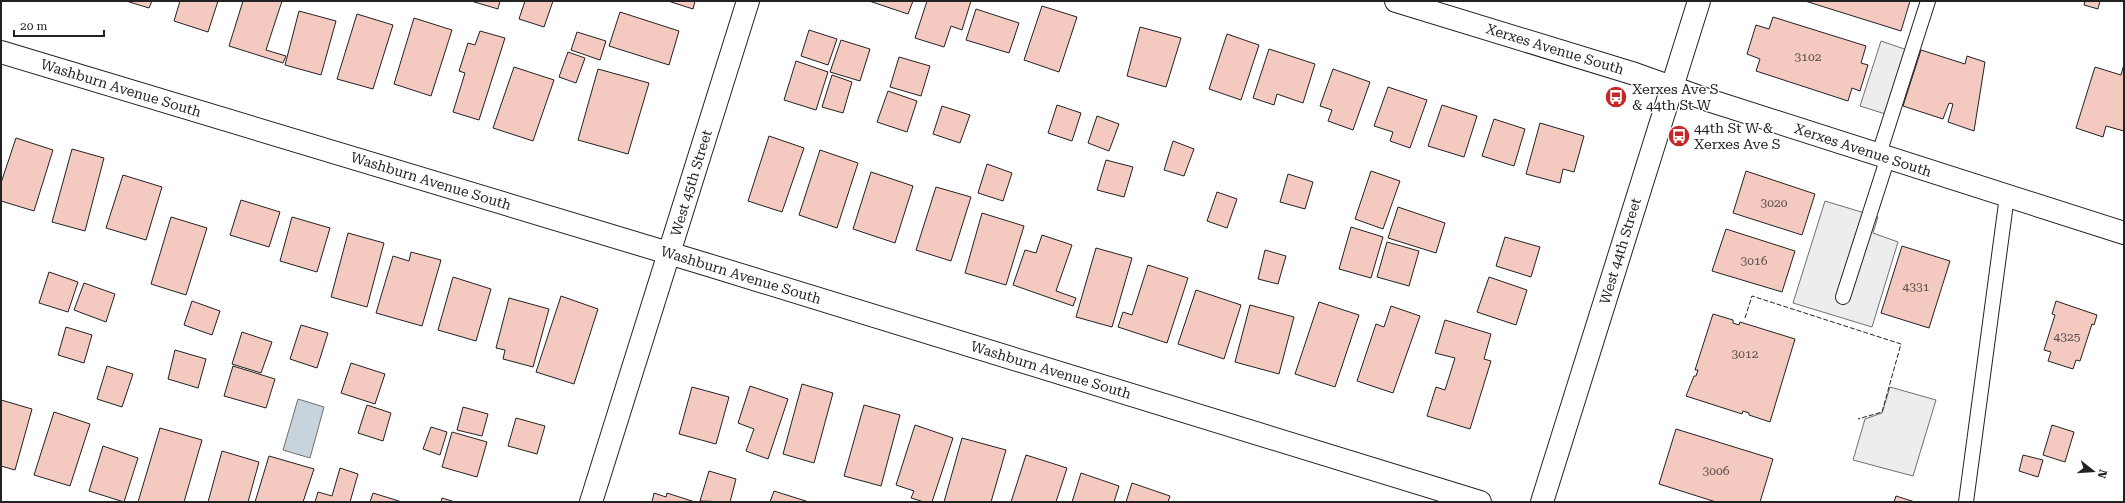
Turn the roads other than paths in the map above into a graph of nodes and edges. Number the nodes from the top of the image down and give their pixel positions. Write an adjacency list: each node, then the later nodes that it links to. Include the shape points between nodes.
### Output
1 (748, 1): 10 (street, West 45th Street)
2 (1396, 1): 6 (street, Xerxes Avenue South)
3 (1699, 1): 6 (street, West 44th Street)
4 (1928, 1): 7 (lane)
5 (1, 52): 10 (street, Washburn Avenue South)
6 (1672, 87): 7 (street, Xerxes Avenue South); 14 (street, West 44th Street)
7 (1883, 156): 8 (street, Xerxes Avenue South); 11 (lane)
8 (2007, 196): 9 (street, Xerxes Avenue South); 15 (lane)
9 (2124, 233)
10 (669, 253): 12 (street, West 45th Street); 13 (street, Washburn Avenue South)
11 (1843, 297)
12 (591, 502)
13 (1480, 502)
14 (1542, 502)
15 (1966, 502)

